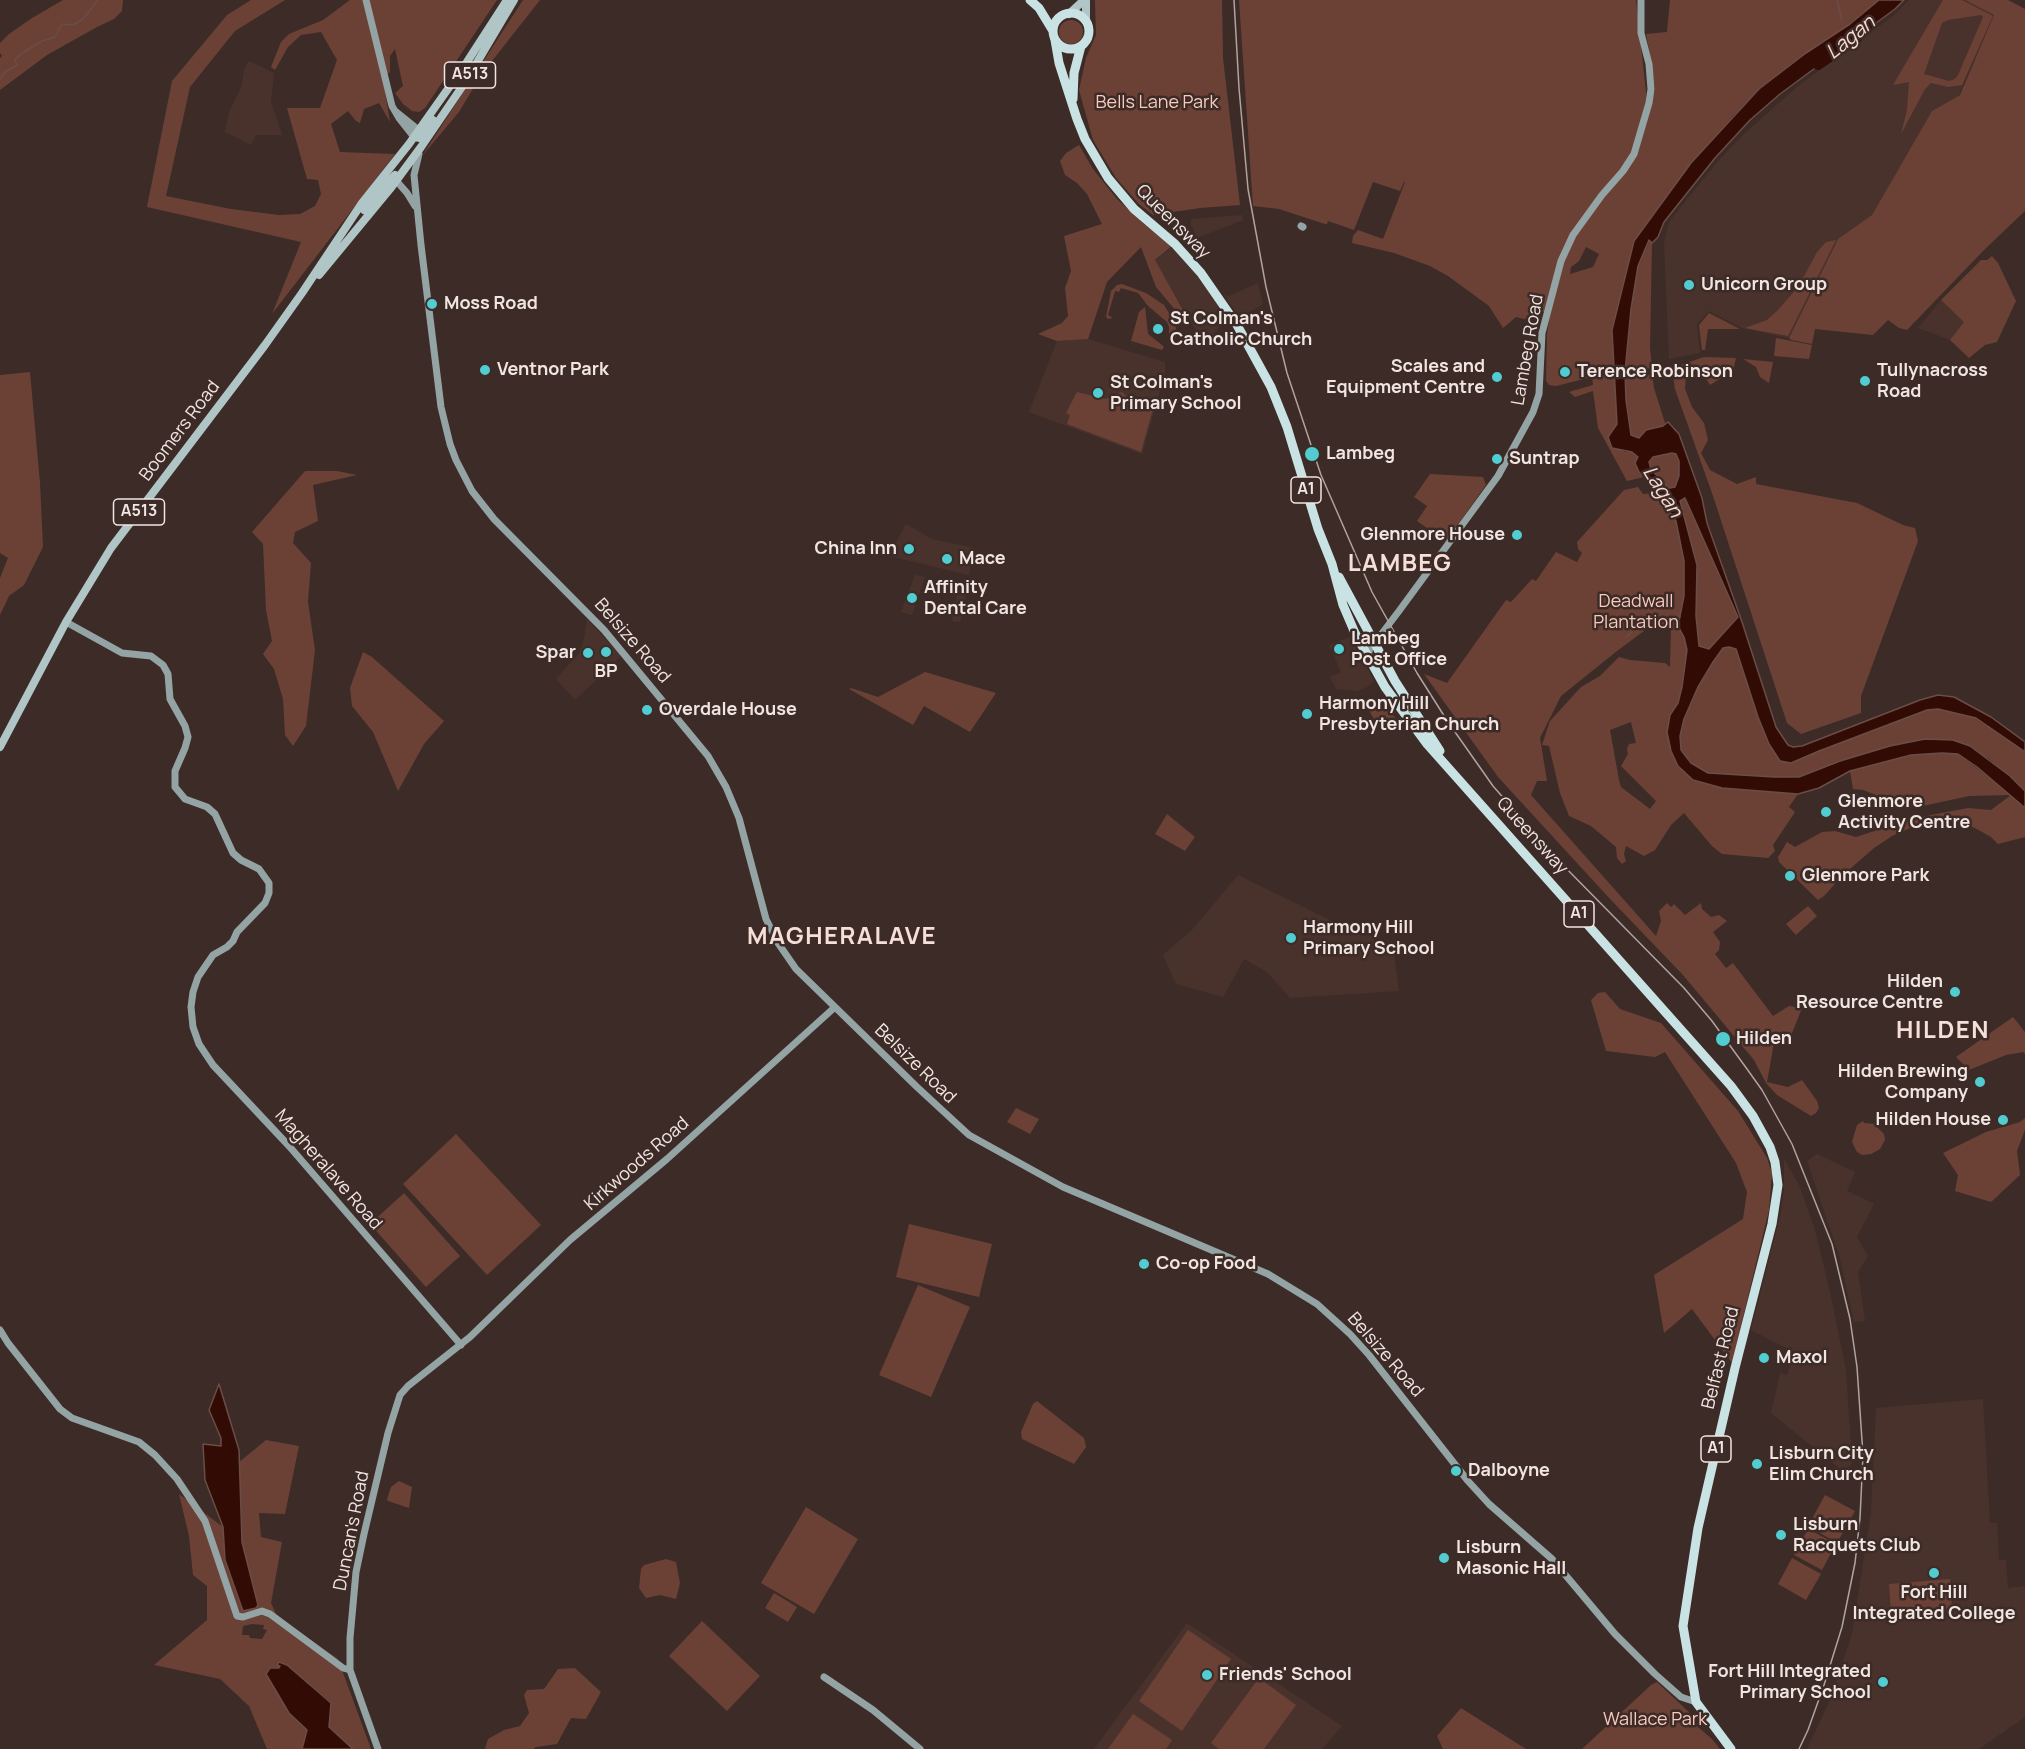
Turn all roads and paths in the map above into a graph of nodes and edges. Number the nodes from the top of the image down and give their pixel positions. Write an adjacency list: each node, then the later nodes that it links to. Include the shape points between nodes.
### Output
1 (366, 0): 14 (street, via 395,111)
2 (507, 0): 14 (main road, A513)
3 (514, 0): 12 (main road, A513)
4 (1030, 0): 7 (highway)
5 (1085, 0): 8 (main road, A1); 9 (main road, A1)
6 (1641, 2): 23 (street, Lambeg Road, via 1641,33 1651,89 1649,103 1634,154 1573,235 1561,261 1542,333 1539,394 1533,412 1498,476)
7 (1039, 8): 8 (highway); 10 (highway, Queensway)
8 (1065, 15): 9 (highway, via 1078,15); 10 (highway, A1, via 1054,25)
9 (1086, 21): 11 (highway, A1, via 1088,38)
10 (1054, 35): 11 (highway, via 1064,48); 13 (highway, Queensway / A1)
11 (1081, 46): 13 (highway, Queensway / A1)
12 (484, 52): 14 (main road, A513); 15 (main road, A513)
13 (1072, 104): 20 (highway, Queensway / A1, via 1085,139 1107,178 1134,209 1192,261 1249,346 1280,408)
14 (419, 134): 15 (street, Belsize Road); 16 (main road, A513)
15 (422, 147): 16 (main road, A513); 17 (street, Belsize Road, via 414,168)
16 (395, 175): 17 (street, via 411,180); 18 (street, Belsize Road); 19 (main road, Boomers Road / A513, via 341,250); 19 (main road, Boomers Road / A513, via 346,228)
17 (415, 187): 18 (street, Belsize Road)
18 (417, 211): 27 (street, Belsize Road, via 441,407 463,474 494,519 604,630 708,756 739,818 759,899 772,933 796,969)
19 (302, 293): 21 (main road, Boomers Road / A513, via 111,548)
20 (1332, 564): 22 (highway, Queensway / A1, via 1343,605); 23 (highway, Queensway / A1)
21 (66, 622): 25 (main road, Boomers Road / A513); 30 (street, Magheralave Road, via 122,653 151,656 164,665 170,699 188,737 175,771 175,788 185,799 216,814 233,852 259,868 269,883 265,903 233,941 213,955 195,984 191,1006 196,1036 204,1053)
22 (1359, 640): 23 (street); 24 (highway, Queensway / A1)
23 (1372, 643): 24 (street); 26 (highway, Queensway / A1)
24 (1368, 656): 26 (highway, Queensway / A1, via 1399,708)
25 (0, 747)
26 (1462, 783): 28 (highway, Queensway / A1)
27 (835, 1007): 30 (street, Kirkwoods Road, via 684,1144 570,1240); 33 (street, Belsize Road, via 975,1138 1063,1187 1268,1274 1317,1304 1357,1341 1489,1504 1552,1559 1654,1674 1682,1697)
28 (1695, 1046): 33 (highway, Belfast Road / A1, via 1731,1086 1760,1128 1775,1162 1778,1185 1694,1550 1683,1626)
29 (0, 1330): 31 (street, via 60,1409 72,1418 139,1442 177,1479 205,1521 237,1616 262,1611 270,1614)
30 (460, 1345): 31 (street, Duncan's Road, via 408,1386 395,1408 356,1572)
31 (350, 1670): 34 (street, Duncan's Road)
32 (824, 1677): 35 (street)
33 (1696, 1702): 36 (highway, A1)
34 (378, 1749)
35 (920, 1749)
36 (1731, 1749)

